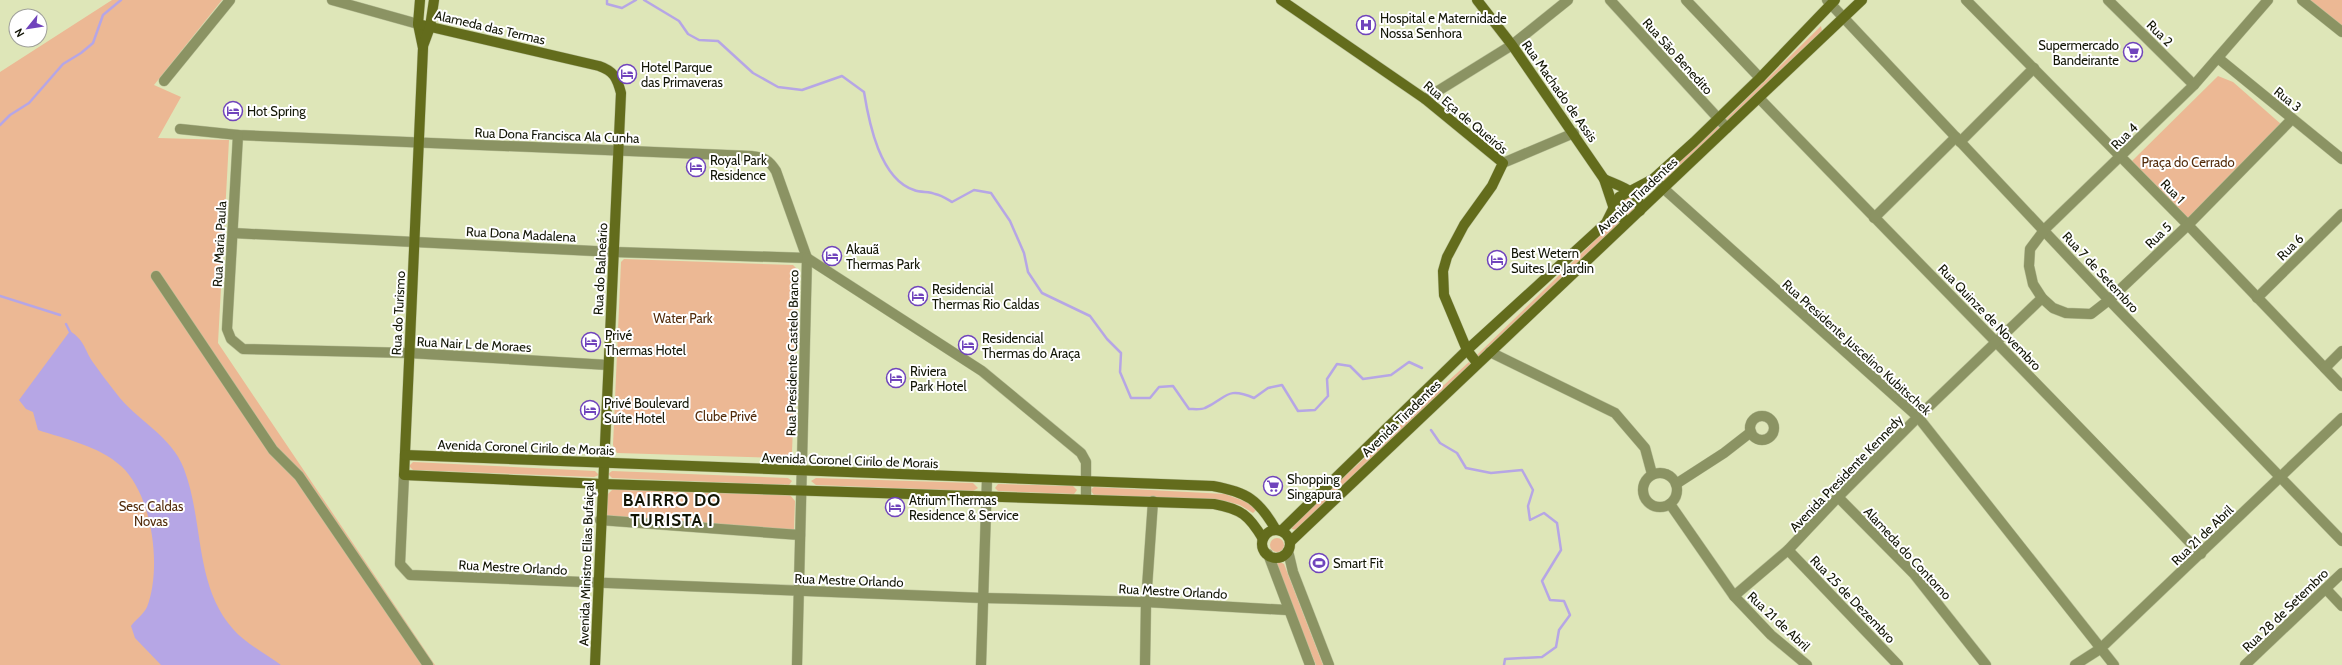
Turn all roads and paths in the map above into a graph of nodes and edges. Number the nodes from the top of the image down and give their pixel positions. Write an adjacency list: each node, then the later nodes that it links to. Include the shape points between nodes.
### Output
1 (230, 0): 26 (street)
2 (332, 0): 17 (street, Alameda das Termas)
3 (420, 0): 17 (main road, Rua do Turismo)
4 (434, 0): 18 (main road, Rua do Turismo)
5 (1282, 0): 29 (main road, Rua Eça de Queirós)
6 (1477, 0): 20 (main road, Rua Machado de Assis)
7 (1568, 0): 20 (street)
8 (1610, 0): 31 (street, Rua São Benedito)
9 (1686, 0): 25 (street)
10 (1862, 0): 16 (main road, Avenida Tiradentes)
11 (1966, 0): 23 (street, Rua 1)
12 (2108, 0): 27 (street, Rua 2)
13 (2268, 0): 22 (street, Rua 4)
14 (2302, 0): 19 (street)
15 (1831, 1): 16 (street, Rua 7 de Setembro); 25 (main road, Avenida Tiradentes)
16 (1844, 18): 28 (main road, Avenida Tiradentes); 36 (street, Rua 7 de Setembro)
17 (418, 24): 18 (main road, Alameda das Termas); 21 (main road, Rua do Turismo)
18 (430, 27): 21 (main road, Rua do Turismo); 24 (main road, Alameda das Termas, via 599,66 610,69)
19 (2342, 32)
20 (1512, 46): 29 (street); 34 (main road, Rua Machado de Assis)
21 (422, 48): 37 (main road, Rua do Turismo)
22 (2218, 58): 27 (street, Rua 4); 30 (street, Rua 3)
23 (2034, 68): 36 (street); 39 (street, Rua 1)
24 (616, 76): 38 (main road, Rua do Balneário, via 621,93)
25 (1760, 78): 31 (main road, Avenida Tiradentes)
26 (164, 81)
27 (2194, 84): 39 (street, Rua 4)
28 (1760, 98): 32 (main road, Avenida Tiradentes); 49 (street, Rua Quinze de Novembro)
29 (1425, 99): 41 (main road, Rua Eça de Queirós)
30 (2292, 118): 40 (street, Rua 3); 51 (street, Rua 5)
31 (1718, 119): 32 (street, Rua São Benedito); 43 (main road, Avenida Tiradentes)
32 (1727, 128): 44 (main road, Avenida Tiradentes)
33 (180, 129): 35 (street, Rua Dona Francisca Ala Cunha)
34 (1574, 133): 41 (street); 42 (main road, Rua Machado de Assis)
35 (238, 135): 37 (street, Rua Dona Francisca Ala Cunha); 53 (street, Rua Maria Paula)
36 (1958, 139): 49 (street); 52 (street, Rua 7 de Setembro)
37 (418, 143): 38 (street, Rua Dona Francisca Ala Cunha); 54 (main road, Rua do Turismo)
38 (619, 151): 55 (main road, Rua do Balneário); 56 (street, Rua Dona Francisca Ala Cunha, via 762,157 771,162)
39 (2122, 157): 51 (street, Rua 1); 52 (street, Rua 4)
40 (2342, 160)
41 (1503, 164): 63 (main road, Rua Eça de Queirós, via 1492,186 1464,225 1447,257 1443,272 1444,295)
42 (1604, 179): 45 (main road); 46 (main road, Rua Machado de Assis)
43 (1653, 179): 44 (street, Rua Presidente Juscelino Kubitschek); 45 (main road, Avenida Tiradentes)
44 (1662, 189): 47 (main road, Avenida Tiradentes); 71 (street, Rua Presidente Juscelino Kubitschek)
45 (1630, 191): 46 (main road, Avenida Tiradentes, via 1619,197); 47 (main road, via 1638,198)
46 (1613, 211): 50 (main road, via 1619,219); 63 (main road, Avenida Tiradentes, via 1606,223)
47 (1640, 211): 50 (main road, Avenida Tiradentes)
48 (2342, 214): 59 (street, Rua 6)
49 (1874, 218): 61 (street, Rua Quinze de Novembro)
50 (1628, 221): 65 (main road, Avenida Tiradentes)
51 (2188, 224): 59 (street, Rua 1); 60 (street, Rua 5)
52 (2045, 229): 58 (street, Rua 4, via 2030,249 2029,266 2034,284); 60 (street, Rua 7 de Setembro)
53 (233, 233): 54 (street, Rua Dona Madalena); 62 (street, Rua Maria Paula, via 227,329 231,339)
54 (415, 241): 55 (street, Rua Dona Madalena); 66 (main road, Rua do Turismo)
55 (614, 252): 56 (street, Rua Dona Madalena); 68 (main road, Rua do Balneário)
56 (807, 258): 76 (street, Rua Presidente Castelo Branco); 81 (street, via 982,371 1081,453 1086,462)
57 (156, 276): 112 (street, via 273,450 299,476)
58 (2042, 298): 60 (street, Rua 5, via 2053,308 2079,315 2091,314); 61 (street, Avenida Presidente Kennedy)
59 (2257, 298): 69 (street, Rua 1)
60 (2109, 300): 79 (street, Rua 7 de Setembro)
61 (1997, 341): 71 (street, Avenida Presidente Kennedy); 100 (street, Rua Quinze de Novembro)
62 (243, 348): 66 (street, Rua Nair L de Moraes)
63 (1467, 350): 67 (main road, Rua Eça de Queirós); 93 (main road, Avenida Tiradentes)
64 (2342, 351): 69 (street)
65 (1490, 352): 67 (main road, Avenida Tiradentes); 77 (street, via 1615,413 1645,448)
66 (409, 353): 68 (street, Rua Nair L de Moraes); 74 (main road, Rua do Turismo)
67 (1477, 363): 97 (main road, Avenida Tiradentes)
68 (608, 365): 75 (main road, Rua do Balneário)
69 (2324, 368): 70 (street, Rua 1)
70 (2342, 386)
71 (1918, 417): 86 (street, Avenida Presidente Kennedy); 111 (street, Rua Presidente Juscelino Kubitschek)
72 (2342, 418): 79 (street, Rua 21 de Abril)
73 (1751, 432): 83 (street)
74 (405, 455): 75 (main road, Avenida Coronel Cirilo de Morais); 78 (main road, Rua do Turismo)
75 (603, 463): 76 (main road, Avenida Coronel Cirilo de Morais); 82 (main road, Avenida Ministro Elias Bufaiçal)
76 (802, 471): 80 (main road, Avenida Coronel Cirilo de Morais); 84 (street, Rua Presidente Castelo Branco)
77 (1652, 474): 83 (street, via 1669,475); 89 (street, via 1642,488 1645,499 1659,507)
78 (404, 475): 82 (main road); 102 (street, Rua do Turismo, via 400,564)
79 (2280, 478): 96 (street, Rua 7 de Setembro); 100 (street, Rua 21 de Abril)
80 (987, 479): 81 (main road, Avenida Coronel Cirilo de Morais); 85 (street)
81 (1086, 482): 87 (street); 90 (main road, Avenida Coronel Cirilo de Morais, via 1213,486 1239,492)
82 (602, 484): 84 (main road); 91 (main road, Avenida Ministro Elias Bufaiçal)
83 (1676, 484): 89 (street, via 1676,495)
84 (802, 490): 85 (main road); 94 (street, Rua Presidente Castelo Branco)
85 (986, 496): 87 (main road); 107 (street)
86 (1838, 497): 98 (street, Avenida Presidente Kennedy); 121 (street, Alameda do Contorno, via 1914,574)
87 (1086, 499): 88 (main road)
88 (1153, 501): 92 (main road, via 1230,507); 108 (street)
89 (1670, 504): 106 (street, Rua 21 de Abril)
90 (1264, 509): 92 (main road); 93 (main road, Avenida Coronel Cirilo de Morais)
91 (600, 520): 94 (street); 103 (main road, Avenida Ministro Elias Bufaiçal)
92 (1253, 521): 95 (main road)
93 (1278, 530): 95 (main road, via 1268,532); 97 (main road, via 1287,535)
94 (800, 535): 105 (street, Rua Presidente Castelo Branco)
95 (1263, 539): 99 (main road, via 1263,548)
96 (2342, 541)
97 (1289, 547): 99 (main road, via 1280,557); 118 (street, via 1293,572)
98 (1788, 550): 106 (street, Avenida Presidente Kennedy); 120 (street, Rua 25 de Dezembro)
99 (1268, 554): 110 (street)
100 (2201, 554): 111 (street, Rua 21 de Abril)
101 (2342, 573): 104 (street, Rua 28 de Setembro)
102 (410, 576): 103 (street, Rua Mestre Orlando)
103 (598, 584): 105 (street, Rua Mestre Orlando); 113 (main road, Avenida Ministro Elias Bufaiçal)
104 (2326, 589): 109 (street); 124 (street, Rua 28 de Setembro)
105 (800, 590): 107 (street, Rua Mestre Orlando); 114 (street, Rua Presidente Castelo Branco)
106 (1734, 596): 119 (street, Rua 21 de Abril, via 1771,635)
107 (983, 598): 108 (street, Rua Mestre Orlando); 115 (street)
108 (1146, 602): 110 (street, Rua Mestre Orlando); 116 (street)
109 (2342, 606)
110 (1287, 610): 117 (street)
111 (2100, 648): 122 (street, Rua 21 de Abril); 123 (street, Rua Presidente Juscelino Kubitschek)
112 (428, 665)
113 (595, 665)
114 (797, 665)
115 (981, 665)
116 (1145, 665)
117 (1310, 665)
118 (1330, 665)
119 (1807, 665)
120 (1898, 665)
121 (1986, 665)
122 (2076, 665)
123 (2114, 665)
124 (2245, 665)

